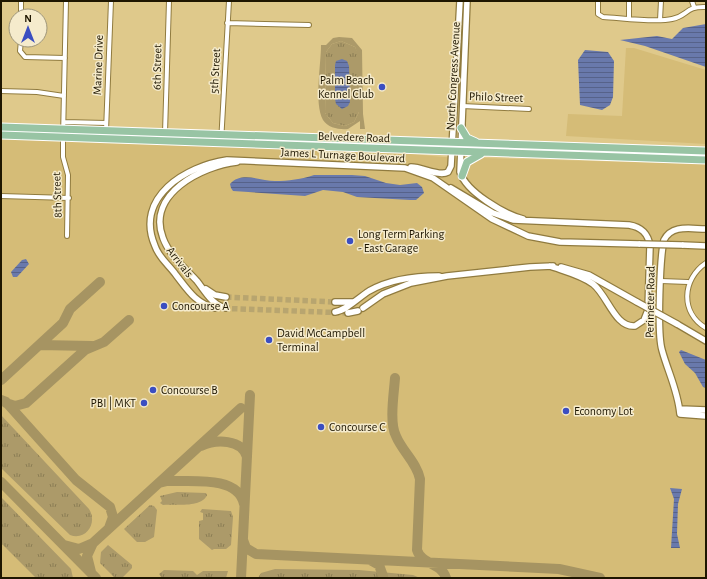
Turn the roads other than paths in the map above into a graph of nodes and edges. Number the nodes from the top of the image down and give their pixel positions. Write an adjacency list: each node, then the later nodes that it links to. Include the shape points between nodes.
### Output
1 (66, 1): 18 (street, 8th Street)
2 (111, 1): 25 (street, Marine Drive)
3 (169, 1): 27 (street, 6th Street)
4 (229, 1): 15 (street, 5th Street)
5 (460, 1): 32 (street, North Congress Avenue)
6 (467, 1): 21 (street, North Congress Avenue)
7 (598, 1): 13 (street, via 600,16)
8 (629, 1): 13 (street)
9 (661, 1): 14 (street)
10 (692, 1): 11 (street)
11 (694, 7): 12 (street); 14 (street, via 677,18)
12 (706, 7)
13 (629, 18): 14 (street)
14 (660, 20)
15 (227, 23): 16 (street); 29 (street, 5th Street)
16 (309, 24)
17 (20, 48): 18 (street, via 25,57)
18 (65, 58): 20 (street, 8th Street)
19 (1, 91): 20 (street)
20 (64, 96): 23 (street, 8th Street)
21 (462, 106): 22 (street, Philo Street); 26 (street, North Congress Avenue)
22 (529, 108)
23 (64, 126): 24 (main road, Belvedere Road); 25 (main road, Belvedere Road); 30 (street, 8th Street)
24 (1, 127)
25 (106, 127): 27 (main road, Belvedere Road)
26 (461, 128): 33 (street, North Congress Avenue); 34 (main road, via 469,139)
27 (165, 132): 29 (main road, Belvedere Road)
28 (1, 135): 30 (main road, Belvedere Road)
29 (222, 135): 31 (street, 5th Street); 32 (main road, Belvedere Road)
30 (63, 137): 31 (main road, Belvedere Road); 47 (street, 8th Street)
31 (221, 143): 37 (main road, Belvedere Road)
32 (452, 143): 33 (main road, Belvedere Road); 37 (street, North Congress Avenue)
33 (461, 143): 34 (main road, Belvedere Road); 38 (street, North Congress Avenue)
34 (482, 144): 35 (main road, Belvedere Road)
35 (628, 149): 36 (main road, Belvedere Road); 40 (main road, via 624,153)
36 (706, 151)
37 (452, 152): 38 (main road, Belvedere Road); 43 (street, North Congress Avenue, via 451,166 446,173 437,174 421,167)
38 (460, 152): 39 (main road, Belvedere Road); 44 (street, North Congress Avenue)
39 (484, 152): 40 (main road, Belvedere Road); 44 (main road, via 468,161)
40 (609, 157): 41 (main road, Belvedere Road)
41 (706, 160)
42 (248, 161): 43 (street, James L Turnage Boulevard); 57 (street, via 218,165 201,172 184,182 166,201 160,218 162,237 168,249); 61 (street, Arrivals, via 234,159 214,162 187,172 165,190 156,201 152,214 151,232 159,255 194,297)
43 (399, 167): 45 (street, James L Turnage Boulevard, via 422,173)
44 (462, 176): 48 (street, via 477,193 502,210)
45 (442, 183): 48 (street, via 501,216); 51 (street, James L Turnage Boulevard, bridge, via 492,219 528,236 560,242)
46 (1, 196): 47 (street)
47 (69, 198): 50 (street, 8th Street)
48 (539, 222): 53 (street, via 632,226 644,231 650,246 646,318 635,326 623,324 604,295 594,285 581,277)
49 (706, 229): 55 (street, Perimeter Road, via 677,229 666,236 663,244)
50 (67, 236)
51 (706, 246)
52 (706, 263): 56 (street)
53 (550, 266): 54 (street); 66 (street, bridge, via 585,274)
54 (447, 276): 60 (street, via 398,280 380,286); 64 (street, via 393,289 360,309)
55 (661, 281): 56 (street); 68 (street, Perimeter Road, via 660,341 677,392)
56 (688, 282): 65 (street, via 689,305 697,320)
57 (199, 284): 58 (street, via 213,294); 62 (street, via 212,300)
58 (226, 297)
59 (335, 302): 60 (street)
60 (353, 302): 63 (street)
61 (215, 308)
62 (226, 308)
63 (335, 312)
64 (348, 313)
65 (706, 328)
66 (706, 341)
67 (706, 410): 68 (street)
68 (680, 412): 69 (street)
69 (706, 416)

